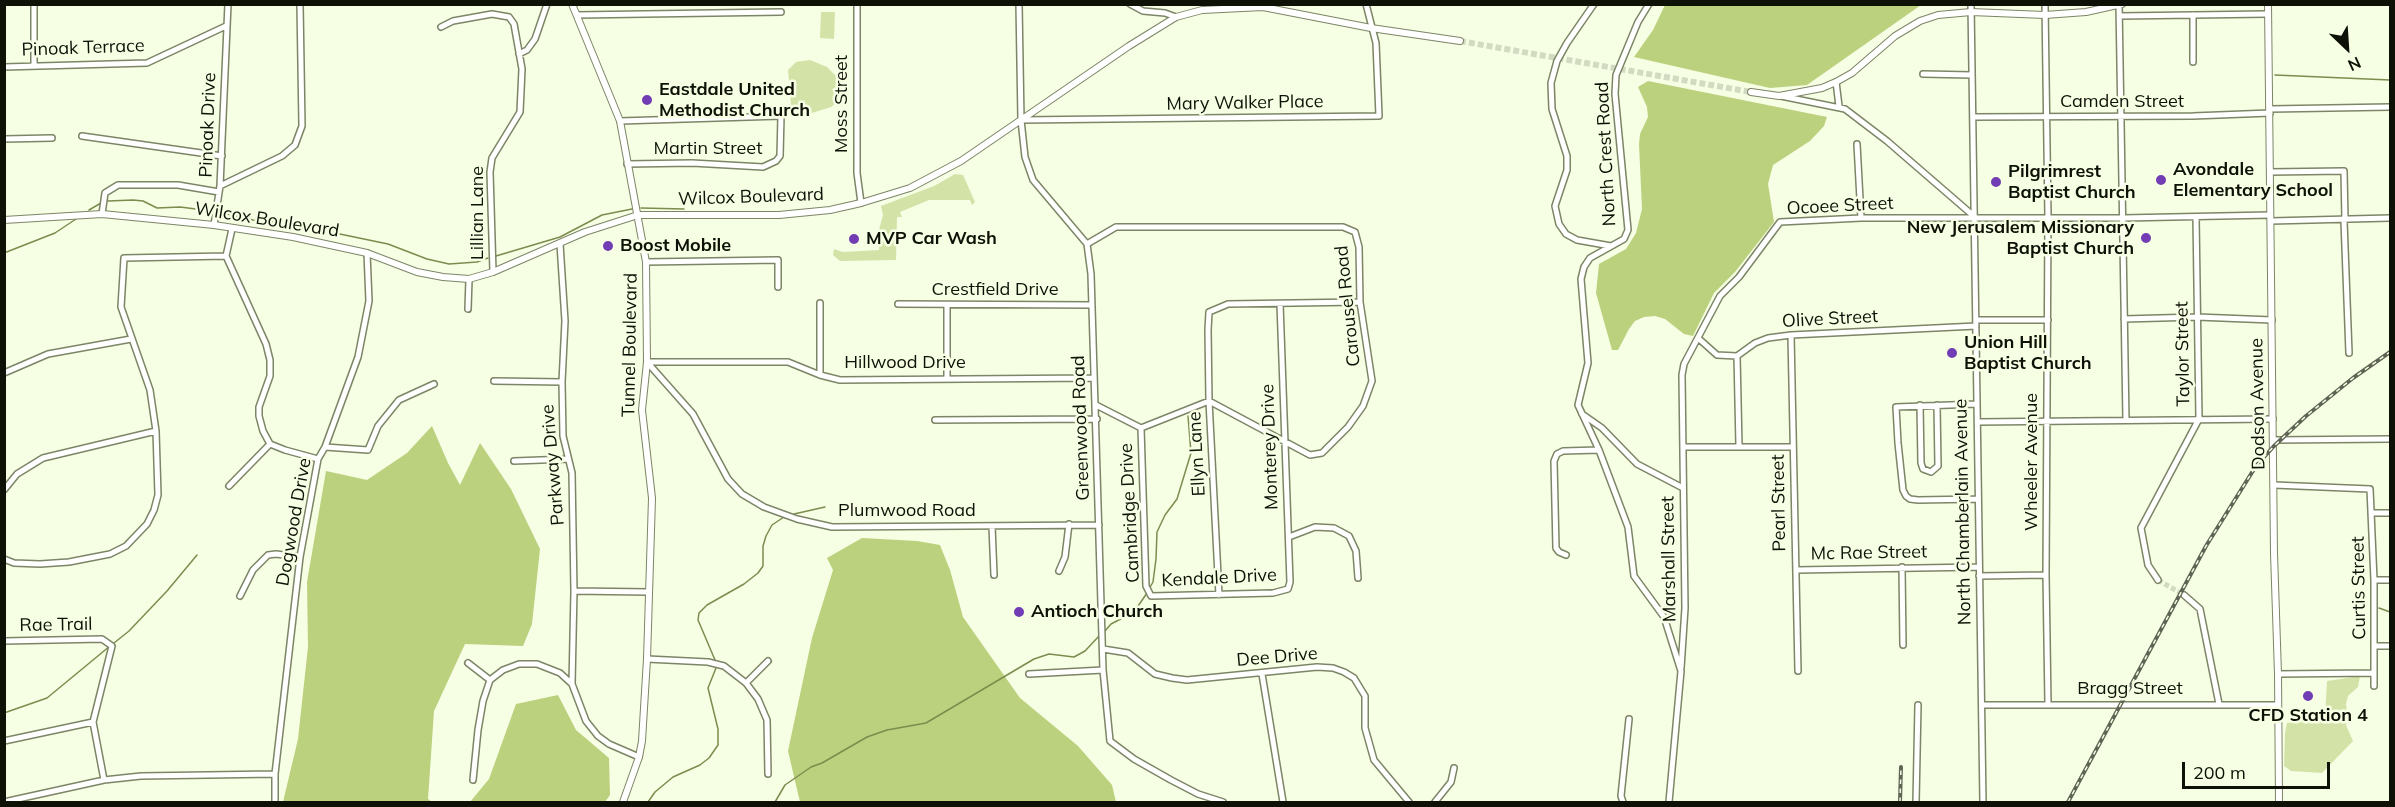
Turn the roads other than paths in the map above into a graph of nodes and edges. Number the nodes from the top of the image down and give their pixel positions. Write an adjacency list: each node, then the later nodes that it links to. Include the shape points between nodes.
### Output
1 (34, 4): 30 (street)
2 (228, 4): 24 (street, Pinoak Drive)
3 (300, 4): 52 (street, via 302,126 295,145)
4 (547, 4): 28 (street, via 535,39)
5 (572, 4): 19 (main road, Tunnel Boulevard)
6 (857, 4): 53 (street, Moss Street, via 857,172)
7 (1019, 4): 43 (street)
8 (1130, 4): 23 (street, via 1143,11)
9 (1366, 4): 26 (street)
10 (1594, 4): 69 (street, via 1557,61 1551,83 1552,109 1567,170 1555,206 1566,234)
11 (1649, 4): 69 (street, North Crest Road, via 1616,75 1628,230 1624,239)
12 (1971, 4): 17 (street, North Chamberlain Avenue)
13 (2045, 4): 20 (street, Wheeler Avenue)
14 (2268, 4): 18 (main road, Dodson Avenue)
15 (2120, 5): 20 (main road); 22 (street)
16 (781, 12): 19 (street)
17 (1971, 12): 20 (main road); 33 (street, North Chamberlain Avenue); 34 (main road, via 1920,21)
18 (2267, 14): 21 (street); 39 (main road, Dodson Avenue)
19 (578, 15): 44 (main road, Tunnel Boulevard)
20 (2045, 15): 42 (street, Wheeler Avenue)
21 (2193, 15): 22 (street); 29 (street)
22 (2120, 16): 40 (street)
23 (1176, 17): 26 (main road, Wilcox Boulevard, via 1202,10 1263,7); 43 (main road, Wilcox Boulevard)
24 (226, 26): 30 (street, Pinoak Terrace, via 147,63); 49 (street, Pinoak Drive)
25 (441, 27): 28 (street, Lillian Lane, via 472,16 509,17 514,24)
26 (1371, 28): 27 (main road, Wilcox Boulevard); 43 (street, Mary Walker Place, via 1376,43 1380,116)
27 (1460, 41)
28 (519, 54): 73 (street, Lillian Lane, via 520,112 492,158 490,172)
29 (2193, 62)
30 (34, 64): 31 (street, Pinoak Terrace)
31 (4, 67)
32 (1923, 74): 33 (street)
33 (1972, 75): 41 (street, North Chamberlain Avenue)
34 (1836, 82): 36 (main road); 37 (street)
35 (1751, 92): 36 (main road)
36 (1779, 96): 37 (street)
37 (1842, 107): 58 (street)
38 (2391, 107): 39 (street, Camden Street)
39 (2270, 111): 40 (street, Camden Street); 51 (main road, Dodson Avenue)
40 (2122, 116): 42 (street, Camden Street); 60 (street)
41 (1974, 117): 42 (street, Camden Street); 58 (street, North Chamberlain Avenue)
42 (2047, 117): 59 (street, Wheeler Avenue)
43 (1021, 120): 53 (main road, Wilcox Boulevard, via 924,182); 68 (street, via 1025,157 1033,180)
44 (620, 121): 50 (main road, Tunnel Boulevard); 50 (street, Martin Street, via 781,116 780,156 763,167)
45 (82, 136): 49 (street)
46 (52, 138): 47 (street)
47 (4, 139)
48 (1857, 144): 57 (street)
49 (222, 156): 52 (street, Pinoak Drive)
50 (627, 164): 55 (main road, Tunnel Boulevard)
51 (2270, 172): 61 (main road, Dodson Avenue); 64 (street, via 2344,171)
52 (220, 189): 54 (street, via 118,185 105,192); 65 (street, Pinoak Drive)
53 (861, 203): 55 (main road, Wilcox Boulevard, via 779,215)
54 (102, 214): 63 (main road, Wilcox Boulevard); 65 (main road, Wilcox Boulevard)
55 (638, 215): 67 (main road, Wilcox Boulevard); 72 (main road, Tunnel Boulevard)
56 (2196, 217): 60 (street, Ocoee Street); 61 (street, Ocoee Street); 83 (street, Taylor Street)
57 (1861, 218): 58 (street, Ocoee Street); 90 (street, Ocoee Street, via 1780,222 1720,296)
58 (1976, 218): 59 (street, Ocoee Street); 87 (street, North Chamberlain Avenue)
59 (2048, 218): 60 (street, Ocoee Street); 85 (street, Wheeler Avenue)
60 (2122, 218): 84 (street)
61 (2270, 218): 64 (street, Ocoee Street); 86 (main road, Dodson Avenue)
62 (2391, 218): 64 (street, Ocoee Street)
63 (4, 220)
64 (2345, 220): 91 (street)
65 (214, 225): 66 (main road, Wilcox Boulevard)
66 (232, 229): 70 (main road, Wilcox Boulevard); 71 (street)
67 (560, 244): 73 (main road, Wilcox Boulevard); 99 (street, Parkway Drive, via 565,321)
68 (1087, 244): 76 (street, Carousel Road, via 1116,227 1342,227 1355,232 1359,247); 79 (street, Greenwood Road)
69 (1611, 246): 106 (street, North Crest Road, via 1590,258 1581,279 1588,363 1578,397)
70 (367, 253): 74 (main road, Wilcox Boulevard, via 417,272); 120 (street, Dogwood Drive, via 369,301 358,357)
71 (226, 256): 89 (street, via 124,258 121,307); 119 (street, via 270,360 270,376 259,406)
72 (646, 262): 75 (street, via 778,260); 93 (main road, Tunnel Boulevard)
73 (493, 272): 74 (main road, Wilcox Boulevard)
74 (469, 279): 82 (street)
75 (778, 287)
76 (1360, 302): 80 (street); 118 (street, Carousel Road, via 1372,381 1363,406 1322,453 1310,455)
77 (820, 303): 95 (street)
78 (898, 304): 81 (street, Crestfield Drive)
79 (1092, 304): 81 (street, Crestfield Drive); 97 (street, Greenwood Road)
80 (1280, 304): 101 (street, Ellyn Lane, via 1228,304 1209,312); 118 (street, Monterey Drive)
81 (947, 305): 96 (street)
82 (468, 309)
83 (2198, 317): 84 (street); 86 (street); 108 (street, Taylor Street)
84 (2124, 318): 111 (street)
85 (2048, 320): 87 (street, Olive Street); 112 (street, Wheeler Avenue)
86 (2272, 320): 109 (main road, Dodson Avenue)
87 (1976, 323): 88 (street, Olive Street); 102 (street, North Chamberlain Avenue)
88 (1791, 335): 92 (street, Olive Street, via 1755,343); 123 (street, Pearl Street)
89 (131, 339): 94 (street, via 48,354); 115 (street, via 150,390)
90 (1698, 339): 92 (street, via 1717,355); 121 (street, Ocoee Street, via 1682,375)
91 (2349, 353)
92 (1737, 357): 122 (street)
93 (647, 362): 95 (street, Hillwood Drive, via 788,362); 137 (street, Plumwood Road, via 693,414 728,479 742,494 764,507 832,527); 155 (main road, Tunnel Boulevard, via 642,410 652,498)
94 (4, 373)
95 (820, 375): 96 (street, Hillwood Drive, via 840,380)
96 (947, 378): 97 (street, Hillwood Drive)
97 (1094, 378): 103 (street, Greenwood Road)
98 (494, 381): 99 (street)
99 (562, 382): 126 (street, Parkway Drive, via 563,436)
100 (435, 384): 120 (street, via 399,400 378,426 368,450)
101 (1209, 401): 114 (street); 118 (street, Carousel Road); 156 (street, Ellyn Lane)
102 (1977, 404): 105 (street); 113 (street, North Chamberlain Avenue)
103 (1096, 405): 107 (street, Greenwood Road); 114 (street)
104 (1920, 405): 105 (street); 105 (street, via 1922,463 1923,469 1931,472 1938,466); 132 (street, via 1896,407 1906,496 1918,500)
105 (1937, 405)
106 (1580, 413): 124 (street); 130 (street, via 1602,428 1637,464)
107 (1096, 419): 110 (street); 136 (street, Greenwood Road)
108 (2199, 419): 109 (street); 111 (street); 151 (street, Taylor Street, via 2140,528 2148,565)
109 (2273, 419): 117 (main road, Dodson Avenue)
110 (935, 420)
111 (2126, 420): 112 (street)
112 (2047, 421): 113 (street); 146 (street, Wheeler Avenue)
113 (1978, 422): 132 (street, North Chamberlain Avenue)
114 (1141, 428): 159 (street, Cambridge Drive, via 1146,586)
115 (156, 431): 131 (street, via 43,458 17,474); 141 (street, via 158,495 147,524 126,546 110,554 69,562 14,563)
116 (2391, 439): 117 (street)
117 (2274, 440): 128 (main road, Dodson Avenue)
118 (1285, 443): 138 (street, Monterey Drive)
119 (270, 444): 125 (street); 129 (street)
120 (325, 447): 125 (street, Dogwood Drive)
121 (1684, 447): 122 (street); 130 (street, Marshall Street)
122 (1739, 447): 123 (street)
123 (1793, 447): 144 (street, Pearl Street)
124 (1599, 450): 139 (street, via 1563,451 1554,461 1556,548); 169 (street, via 1628,527 1634,576 1664,617)
125 (318, 459): 140 (street, Dogwood Drive)
126 (568, 459): 127 (street); 154 (street, Parkway Drive, via 572,473)
127 (513, 461)
128 (2274, 485): 133 (street, Curtis Street, via 2370,489); 174 (main road, Dodson Avenue)
129 (229, 486)
130 (1683, 488): 169 (street, Marshall Street, via 1685,608)
131 (4, 490)
132 (1978, 499): 143 (street, North Chamberlain Avenue)
133 (2373, 513): 134 (street); 152 (street, Curtis Street)
134 (2391, 513)
135 (1069, 524): 136 (street, Plumwood Road); 137 (street, Plumwood Road); 145 (street)
136 (1099, 525): 164 (street, Greenwood Road)
137 (993, 526): 147 (street)
138 (1289, 537): 149 (street, via 1316,527 1334,528 1349,536 1356,551); 153 (street, Monterey Drive)
139 (1566, 555)
140 (300, 557): 158 (street, via 268,555 253,570); 189 (street, Dogwood Drive)
141 (4, 559)
142 (1902, 567): 143 (street, Mc Rae Street); 144 (street, Mc Rae Street); 161 (street)
143 (1979, 567): 148 (street, North Chamberlain Avenue)
144 (1796, 570): 170 (street, Pearl Street)
145 (1059, 571)
146 (2046, 574): 148 (street); 179 (street, Wheeler Avenue)
147 (994, 575)
148 (1979, 576): 182 (street, North Chamberlain Avenue)
149 (1358, 578)
150 (2391, 579): 152 (street)
151 (2158, 580)
152 (2374, 580): 162 (street, Curtis Street)
153 (1288, 588): 156 (street, Kendale Drive, via 1283,592)
154 (574, 591): 155 (street); 177 (street, Parkway Drive)
155 (648, 591): 165 (main road, Tunnel Boulevard)
156 (1219, 595): 159 (street, Kendale Drive)
157 (2184, 595): 180 (street, via 2200,609)
158 (240, 596)
159 (1151, 596)
160 (4, 641): 185 (street, Rae Trail, via 102,639 112,646)
161 (1903, 645)
162 (2374, 646): 163 (street); 171 (street, Curtis Street)
163 (2391, 646)
164 (1103, 649): 168 (street, Greenwood Road); 173 (street, Dee Drive, via 1128,653 1155,674 1172,678)
165 (647, 659): 176 (street, via 716,664); 187 (main road, Tunnel Boulevard)
166 (768, 662): 176 (street)
167 (468, 663): 175 (street)
168 (1103, 670): 172 (street); 196 (street, Greenwood Road, via 1110,741 1198,795)
169 (1681, 671): 201 (street)
170 (1798, 671)
171 (2373, 673): 174 (street); 178 (street, Curtis Street)
172 (1029, 674)
173 (1262, 674): 197 (street); 198 (street, Dee Drive, via 1333,668 1354,678 1365,696 1365,728 1374,760)
174 (2278, 674): 183 (main road, Dodson Avenue)
175 (490, 680): 177 (street, via 519,664 537,664 560,673); 192 (street, via 481,711)
176 (746, 683): 190 (street, via 767,720)
177 (572, 684): 187 (street, via 586,721 598,736)
178 (2374, 686)
179 (2048, 704): 180 (street, Bragg Street); 182 (street, Bragg Street)
180 (2219, 704): 183 (street, Bragg Street)
181 (1918, 705): 202 (street)
182 (1982, 705): 203 (street, North Chamberlain Avenue)
183 (2277, 705): 204 (main road, Dodson Avenue)
184 (1629, 719): 200 (street)
185 (93, 722): 186 (street); 191 (street, Rae Trail)
186 (4, 741)
187 (639, 758): 195 (main road, Tunnel Boulevard)
188 (1454, 768): 199 (street, via 1451,783)
189 (275, 774): 191 (street); 194 (street, Dogwood Drive)
190 (768, 774)
191 (104, 780): 193 (street)
192 (473, 780)
193 (4, 802)
194 (275, 802)
195 (623, 802)
196 (1223, 802)
197 (1283, 802)
198 (1409, 802)
199 (1435, 802)
200 (1623, 802)
201 (1670, 802)
202 (1916, 802)
203 (1983, 802)
204 (2279, 802)

